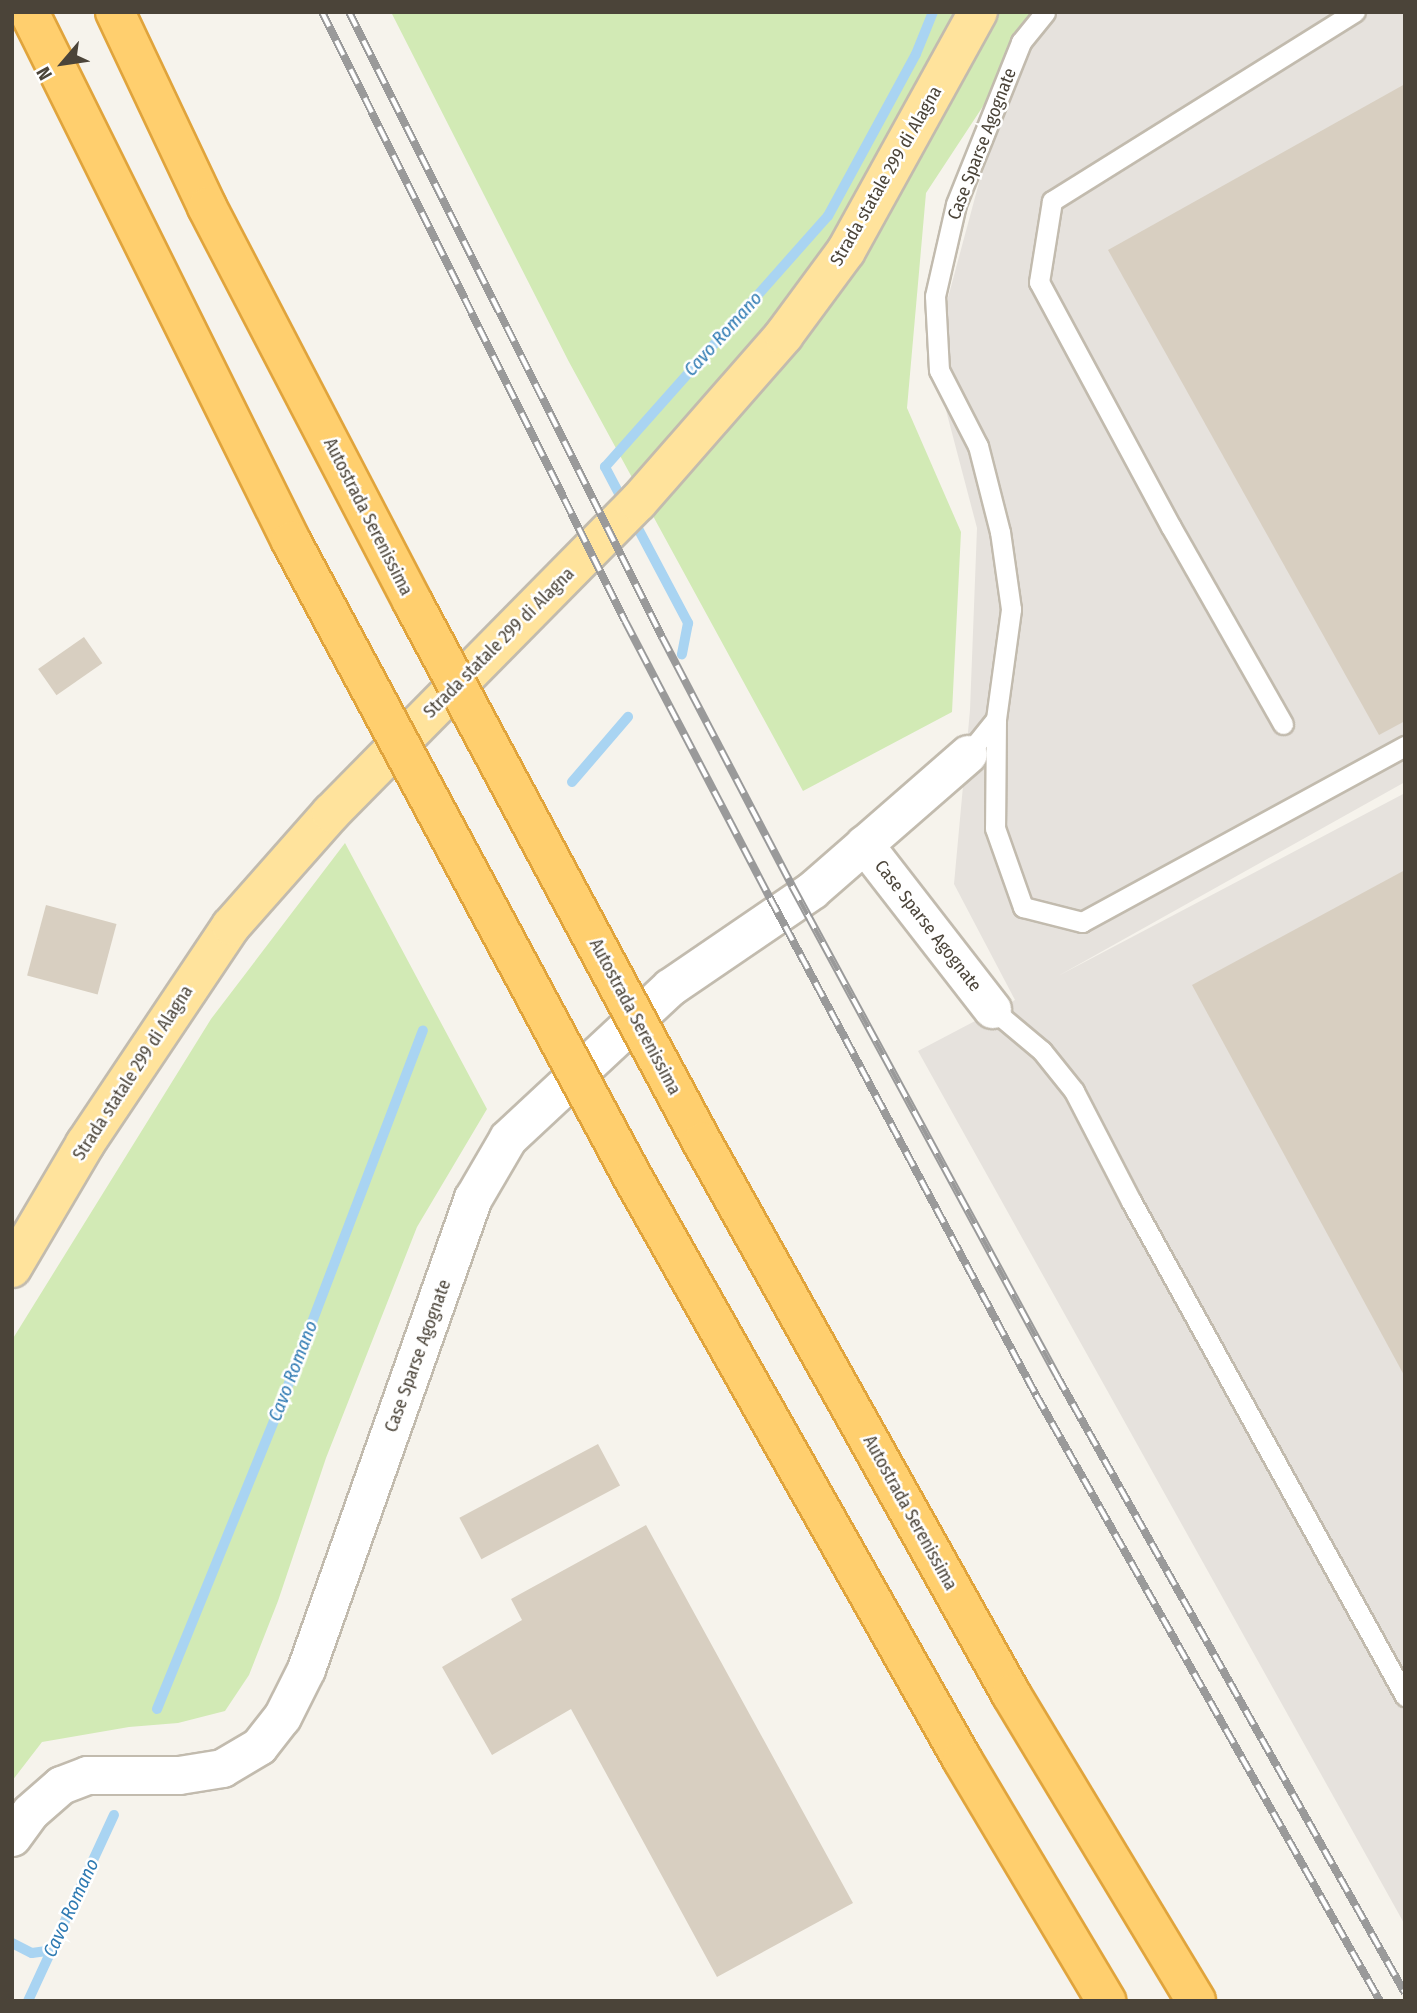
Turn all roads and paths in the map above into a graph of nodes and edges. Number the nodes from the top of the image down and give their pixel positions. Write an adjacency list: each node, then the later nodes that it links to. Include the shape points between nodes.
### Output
1 (29, 12): 15 (highway, bridge, via 291,541 633,1178 962,1759)
2 (115, 12): 16 (highway, Autostrada Serenissima, bridge, via 207,207 702,1142 1012,1694)
3 (978, 12): 12 (main road, Strada statale 299 di Alagna, via 846,251 784,335 629,512 331,813 231,926 85,1144)
4 (1045, 12): 6 (lane, Case Sparse Agognate, via 1021,42 956,204 935,296 939,370 978,446 1000,532 1011,609)
5 (1355, 12): 7 (lane, via 1052,201 1039,282)
6 (996, 719): 8 (lane, via 995,828 1023,907 1082,922); 9 (lane, Case Sparse Agognate)
7 (1283, 724)
8 (1405, 746)
9 (968, 754): 10 (street, Case Sparse Agognate)
10 (864, 844): 11 (street, Case Sparse Agognate); 14 (street, Case Sparse Agognate, via 812,890 670,987 508,1138 473,1198 306,1669 282,1717 259,1745 222,1768 179,1775 87,1775 61,1785 30,1812)
11 (992, 1009): 13 (lane, via 1042,1051 1074,1091)
12 (12, 1268)
13 (1405, 1696)
14 (12, 1837)
15 (1106, 2001)
16 (1196, 2001)

